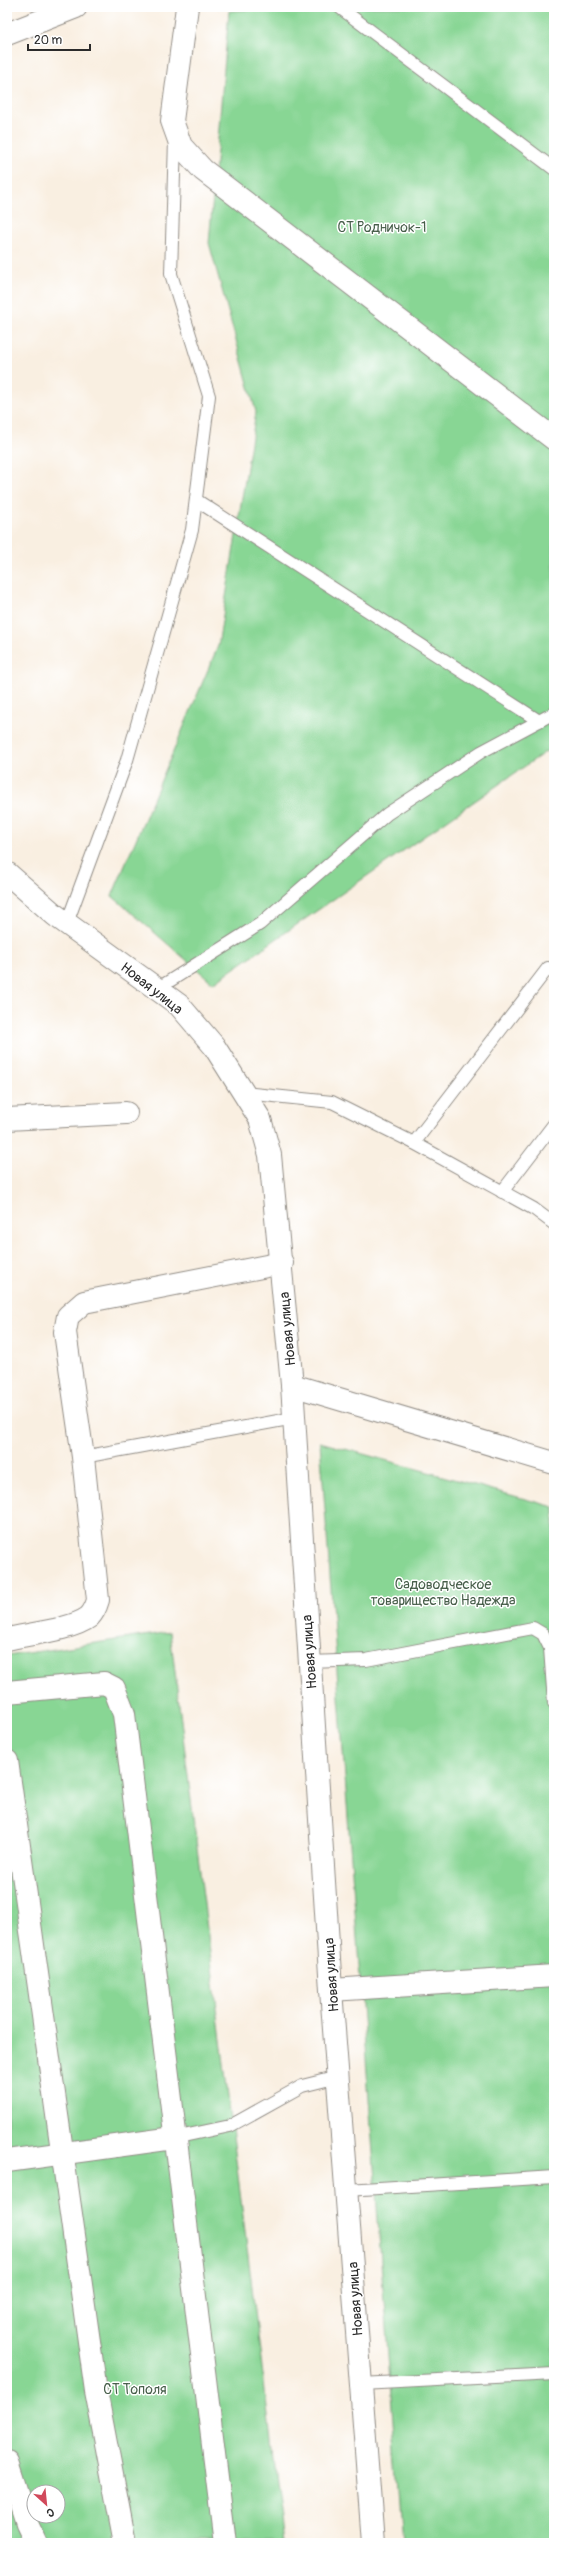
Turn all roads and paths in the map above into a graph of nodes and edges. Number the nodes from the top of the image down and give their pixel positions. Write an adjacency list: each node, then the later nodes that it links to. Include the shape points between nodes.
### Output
1 (76, 7): 4 (street)
2 (187, 7): 5 (street, via 172,121)
3 (339, 7): 6 (lane)
4 (7, 34)
5 (175, 134): 7 (street, via 181,146 203,170); 8 (lane, via 171,274 209,396)
6 (554, 169)
7 (554, 438)
8 (196, 500): 10 (lane); 12 (lane, via 192,530 127,760)
9 (554, 713): 10 (lane)
10 (539, 721): 14 (lane, via 481,752 387,814 260,924)
11 (7, 874): 12 (street, Новая улица)
12 (66, 923): 14 (street, Новая улица)
13 (548, 968): 19 (lane)
14 (157, 990): 15 (street, Новая улица, via 179,1005 214,1046)
15 (244, 1093): 19 (lane, via 332,1102); 22 (street, Новая улица, via 260,1119 270,1155)
16 (126, 1113): 17 (street)
17 (7, 1119)
18 (554, 1124): 20 (lane)
19 (414, 1143): 20 (lane)
20 (502, 1192): 21 (lane, via 534,1209)
21 (554, 1224)
22 (282, 1263): 23 (street, Новая улица); 25 (street, via 84,1302 76,1308 68,1316 64,1332)
23 (292, 1385): 24 (street, Новая улица); 26 (street)
24 (294, 1418): 25 (lane); 28 (street, Новая улица)
25 (83, 1457): 27 (street, via 98,1600 94,1610 76,1624)
26 (554, 1462)
27 (7, 1639)
28 (310, 1662): 30 (lane, via 366,1660 532,1628 543,1634 550,1648); 33 (street, Новая улица)
29 (7, 1692): 35 (street, via 104,1683 114,1688 119,1697 124,1714)
30 (554, 1703)
31 (7, 1761): 36 (street)
32 (554, 1976): 33 (street)
33 (332, 1990): 34 (street, Новая улица)
34 (338, 2077): 35 (lane, via 302,2086 230,2126); 39 (street, Новая улица)
35 (174, 2138): 36 (street); 45 (street)
36 (61, 2153): 37 (street); 44 (street, via 96,2391)
37 (7, 2161)
38 (554, 2177): 39 (lane)
39 (347, 2190): 41 (street, Новая улица)
40 (554, 2374): 41 (lane)
41 (361, 2384): 46 (street, Новая улица)
42 (7, 2462): 43 (street, via 17,2496)
43 (36, 2543)
44 (125, 2543)
45 (225, 2543)
46 (373, 2543)

